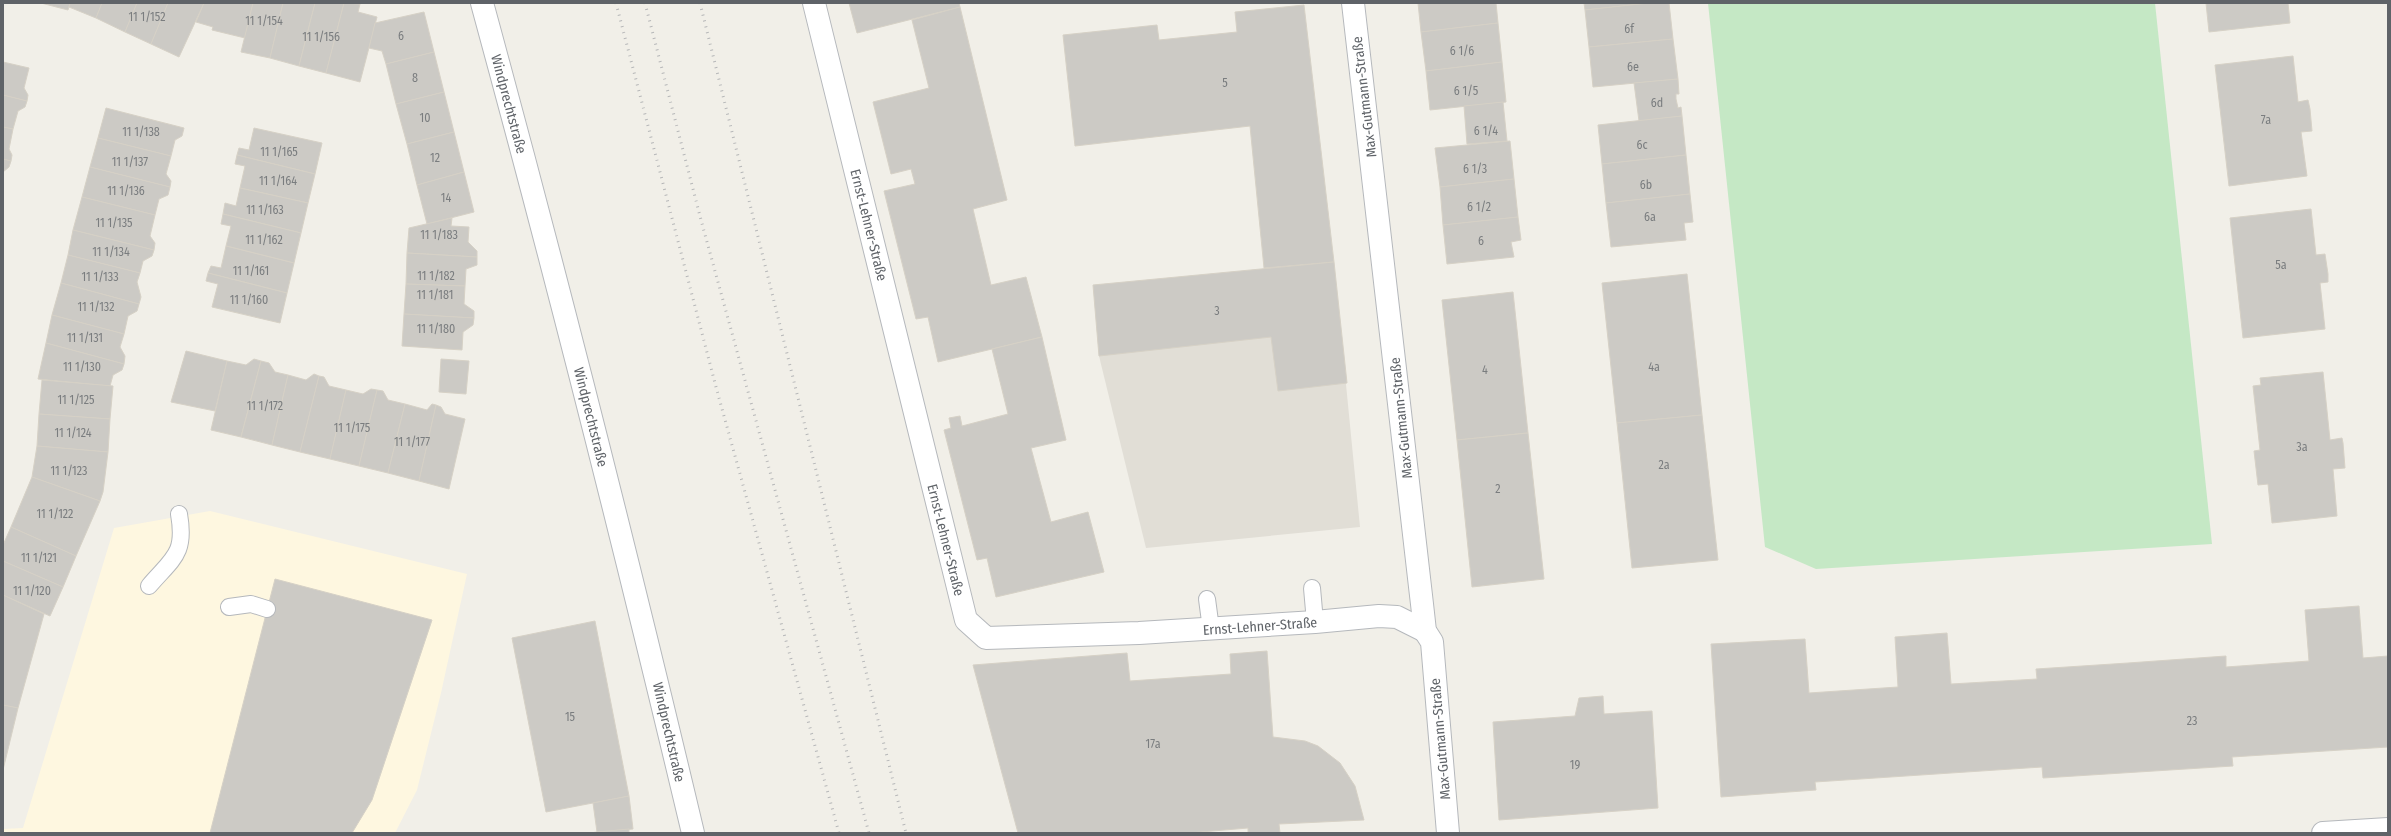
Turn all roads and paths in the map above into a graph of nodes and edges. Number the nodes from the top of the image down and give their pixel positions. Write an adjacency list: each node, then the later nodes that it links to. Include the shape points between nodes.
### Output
1 (482, 3): 14 (street, Windprechtstraße, via 535,198)
2 (814, 3): 11 (street, Ernst-Lehner-Straße, via 966,620 986,638)
3 (1353, 3): 12 (street, Max-Gutmann-Straße)
4 (179, 514): 5 (lane, via 183,534 179,551)
5 (149, 586)
6 (1312, 588): 10 (lane)
7 (1207, 599): 11 (lane)
8 (229, 607): 9 (lane, via 251,604)
9 (267, 609)
10 (1315, 622): 11 (street, Ernst-Lehner-Straße); 12 (street, Ernst-Lehner-Straße, via 1379,616 1397,617)
11 (1211, 629)
12 (1425, 631): 15 (street, Max-Gutmann-Straße, via 1432,642)
13 (2388, 829): 16 (street)
14 (693, 833)
15 (1448, 833)
16 (2323, 833)

